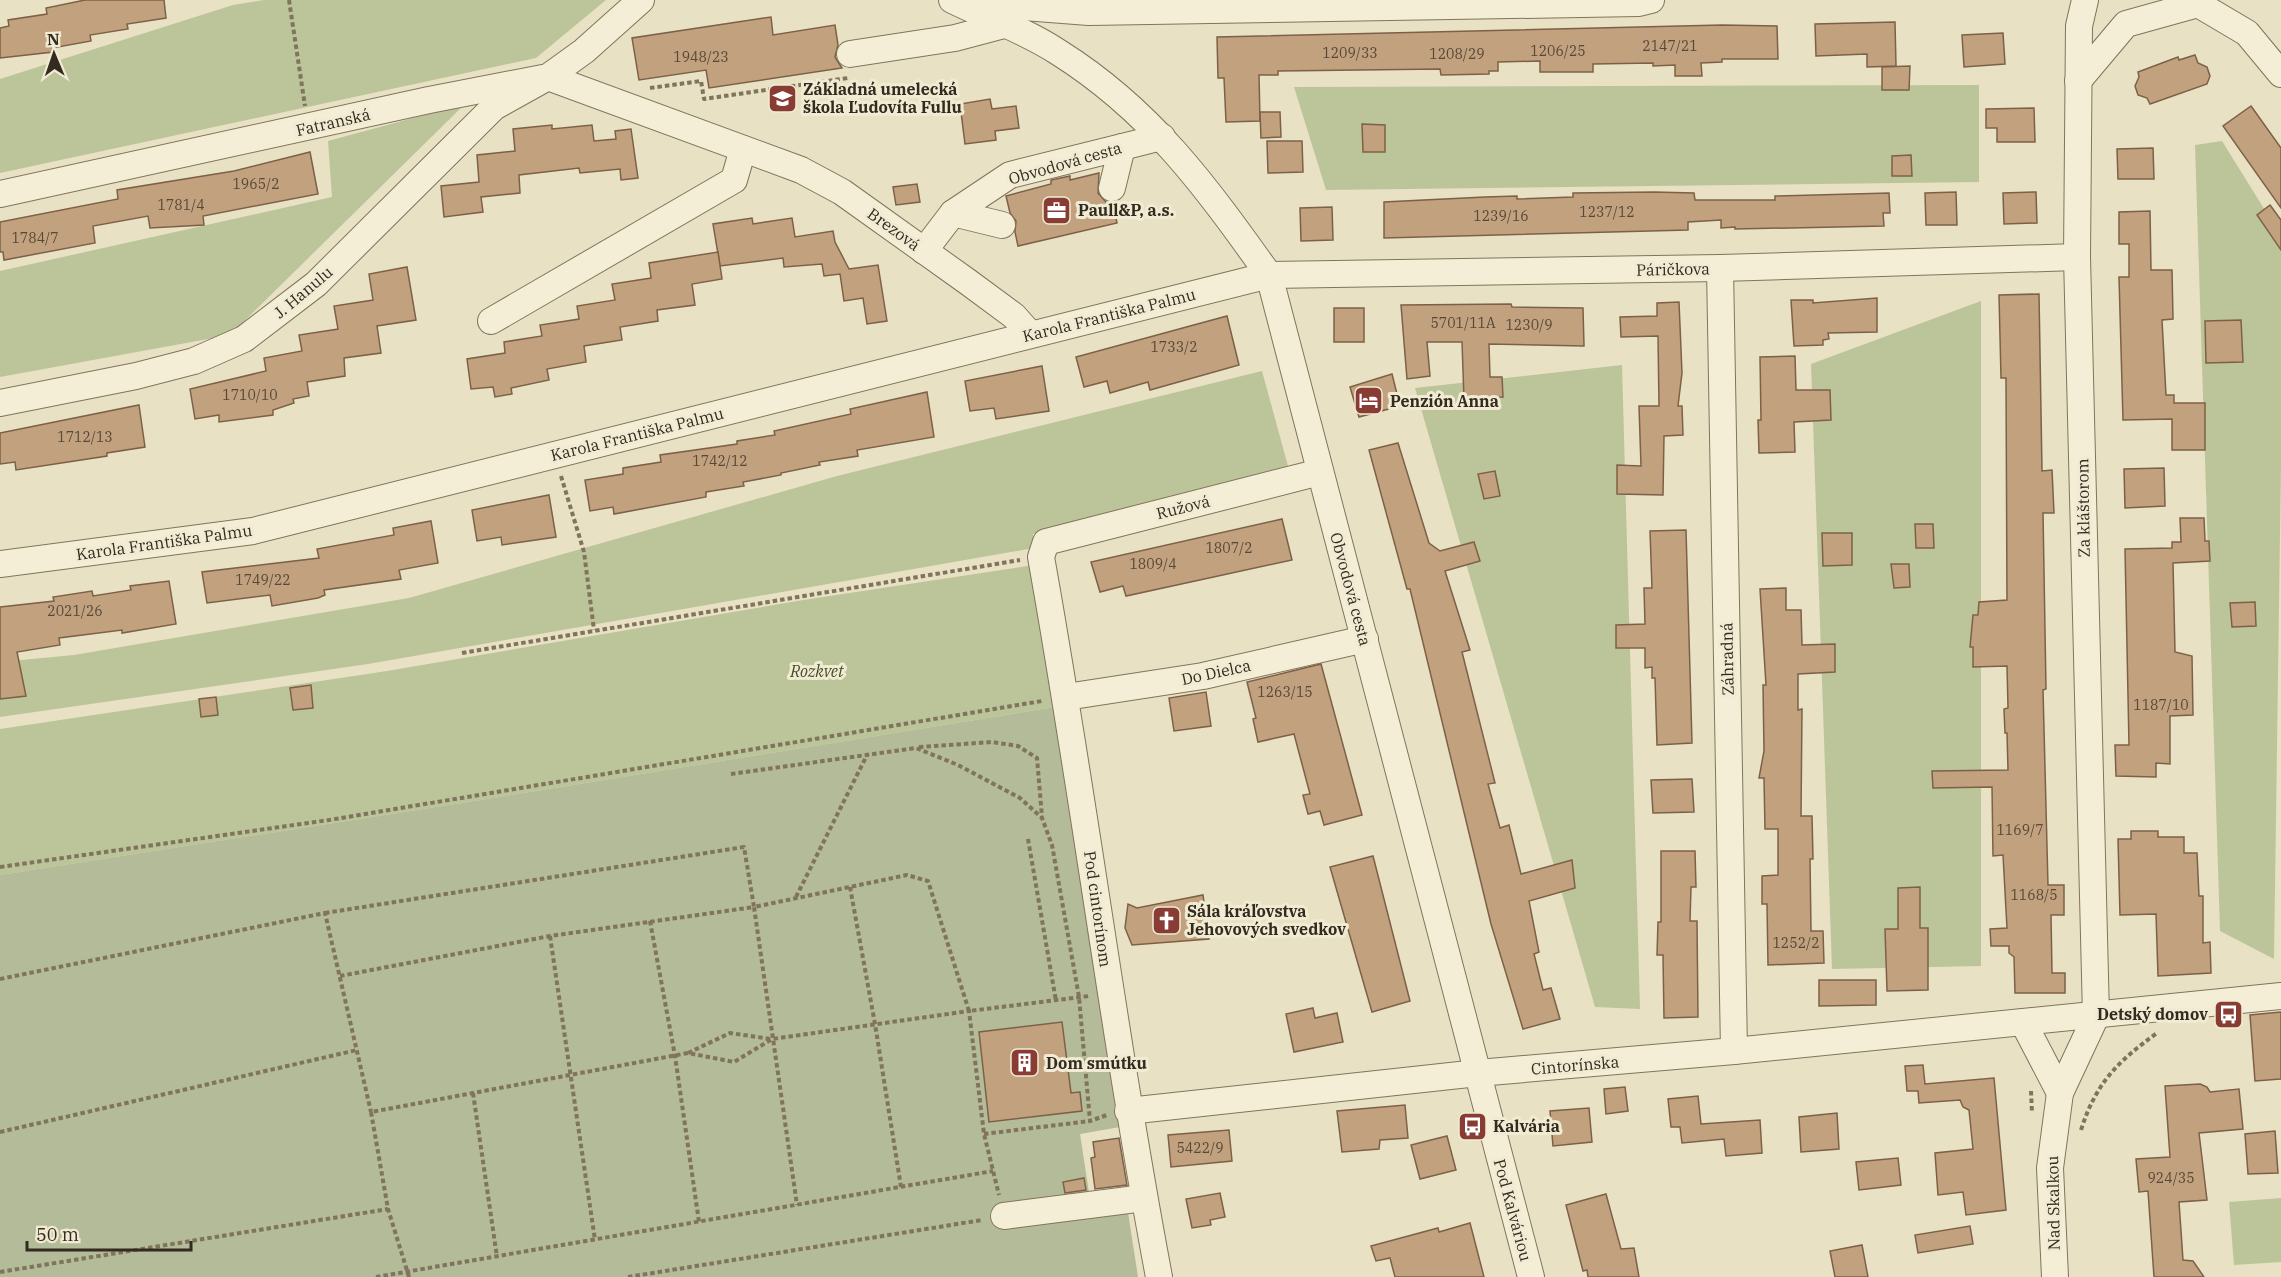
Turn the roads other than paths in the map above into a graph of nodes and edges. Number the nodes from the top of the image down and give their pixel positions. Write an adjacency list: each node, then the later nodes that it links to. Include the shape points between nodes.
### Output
1 (641, 0): 9 (street, Fatranská)
2 (1651, 0): 4 (street, via 1089,12)
3 (2085, 0): 10 (street, Za kláštorom, via 2079,26)
4 (957, 1): 6 (street, Obvodová cesta)
5 (2192, 2): 8 (street, via 2247,33); 10 (street, via 2126,24)
6 (1004, 25): 7 (street); 11 (street, Obvodová cesta, via 1058,51 1132,106)
7 (851, 66)
8 (2281, 74)
9 (548, 77): 13 (street, Brezová); 15 (street, Fatranská); 24 (street, J. Hanulu, via 494,107 316,284 244,339 194,361)
10 (2078, 81): 19 (street, Za kláštorom)
11 (1162, 137): 12 (street, Obvodová cesta); 21 (street, Obvodová cesta, via 1199,178)
12 (1122, 147): 14 (street); 16 (street, Obvodová cesta, via 1010,175)
13 (743, 149): 18 (street, Brezová, via 801,170 842,192); 22 (street, via 734,180)
14 (1112, 188)
15 (0, 194)
16 (953, 213): 17 (street); 18 (street, Obvodová cesta)
17 (1002, 225)
18 (924, 251): 23 (street, Brezová, via 1014,316)
19 (2077, 257): 20 (street, Páričkova); 31 (street, Za kláštorom)
20 (1720, 268): 21 (street, Páričkova); 33 (street, Záhradná)
21 (1269, 275): 23 (street, Karola Františka Palmu); 25 (street, Obvodová cesta)
22 (491, 321)
23 (1030, 334): 27 (street, Karola Františka Palmu, via 253,531)
24 (0, 403)
25 (1320, 472): 26 (street, Ružová); 28 (street, Obvodová cesta)
26 (1044, 549): 29 (street, Pod cintorínom)
27 (0, 564)
28 (1365, 639): 29 (street, Do Dielca, via 1203,676); 34 (street, Obvodová cesta)
29 (1066, 697): 36 (street, Pod cintorínom)
30 (2281, 996): 31 (street, Cintorínska)
31 (2096, 1016): 32 (street, Cintorínska); 35 (street, Nad Skalkou)
32 (2023, 1022): 33 (street, Cintorínska); 35 (street)
33 (1734, 1051): 34 (street, Cintorínska)
34 (1478, 1073): 36 (street, Cintorínska); 40 (street, Pod Kalváriou)
35 (2060, 1093): 41 (street, Nad Skalkou, via 2050,1168)
36 (1128, 1111): 37 (street, Pod cintorínom)
37 (1144, 1198): 38 (street); 39 (street, Pod cintorínom)
38 (1004, 1216)
39 (1159, 1277)
40 (1531, 1277)
41 (2055, 1277)

